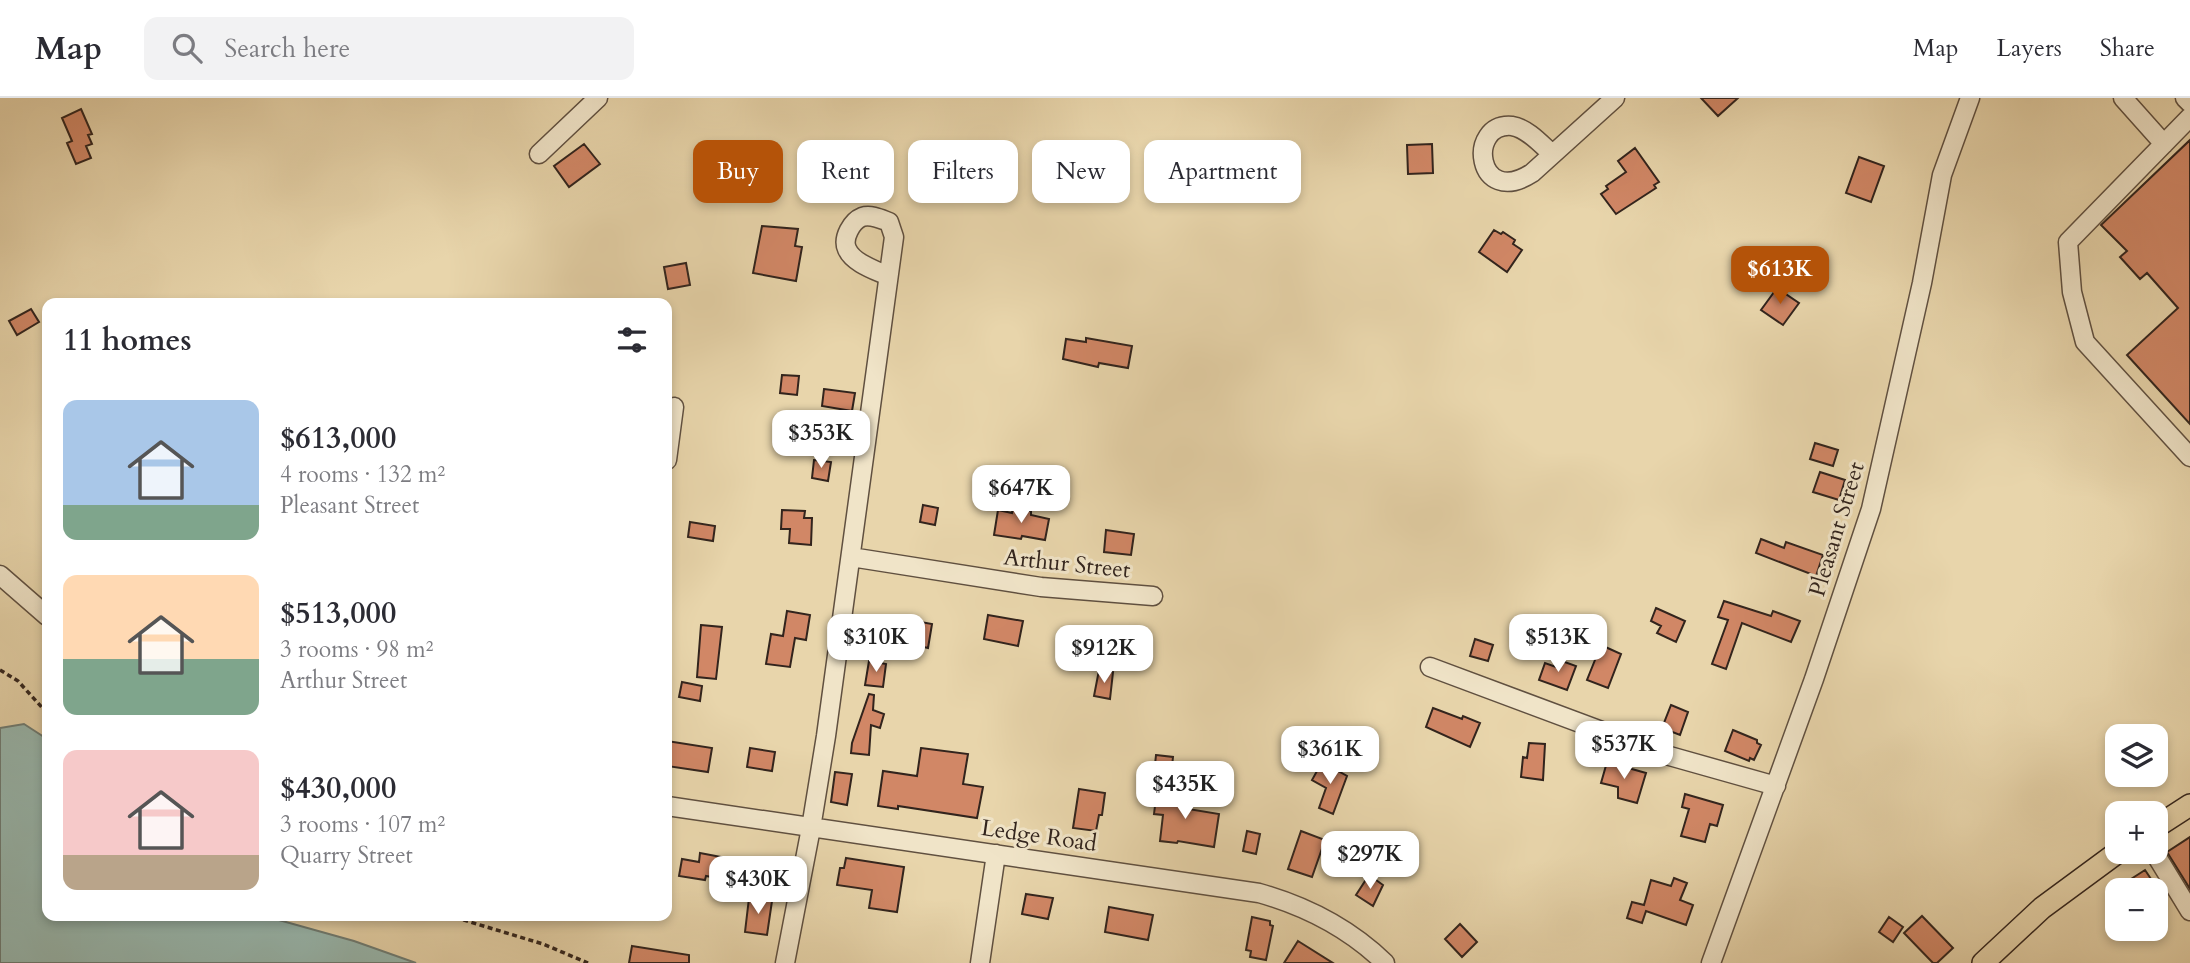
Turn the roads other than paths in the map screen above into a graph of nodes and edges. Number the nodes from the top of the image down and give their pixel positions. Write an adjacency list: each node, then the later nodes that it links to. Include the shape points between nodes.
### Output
1 (598, 98): 9 (street)
2 (1615, 98): 10 (street)
3 (1970, 98): 20 (street, Pleasant Street, via 1942,175 1871,509)
4 (2123, 98): 8 (street)
5 (2185, 98): 6 (street)
6 (2190, 103)
7 (2190, 117): 8 (street)
8 (2164, 144): 14 (street, via 2068,242 2072,292 2085,341)
9 (539, 153)
10 (1552, 154)
11 (888, 276): 15 (street)
12 (674, 407): 13 (street)
13 (672, 422)
14 (2190, 457)
15 (851, 557): 17 (street, Arthur Street, via 1041,587); 24 (street)
16 (0, 575): 18 (street)
17 (1153, 596)
18 (42, 611)
19 (1430, 667): 20 (street, via 1666,755)
20 (1776, 786): 32 (street, Pleasant Street)
21 (2190, 806): 23 (main road)
22 (672, 807): 24 (street, Ledge Road)
23 (2168, 820)
24 (811, 828): 25 (street, Ledge Road); 29 (street)
25 (996, 854): 30 (street); 31 (street, Ledge Road, via 1259,893 1305,909 1343,930)
26 (2105, 862): 33 (main road, via 2042,908)
27 (2161, 864): 28 (street)
28 (2190, 911)
29 (785, 963)
30 (980, 963)
31 (1385, 963)
32 (1711, 963)
33 (1983, 963)

